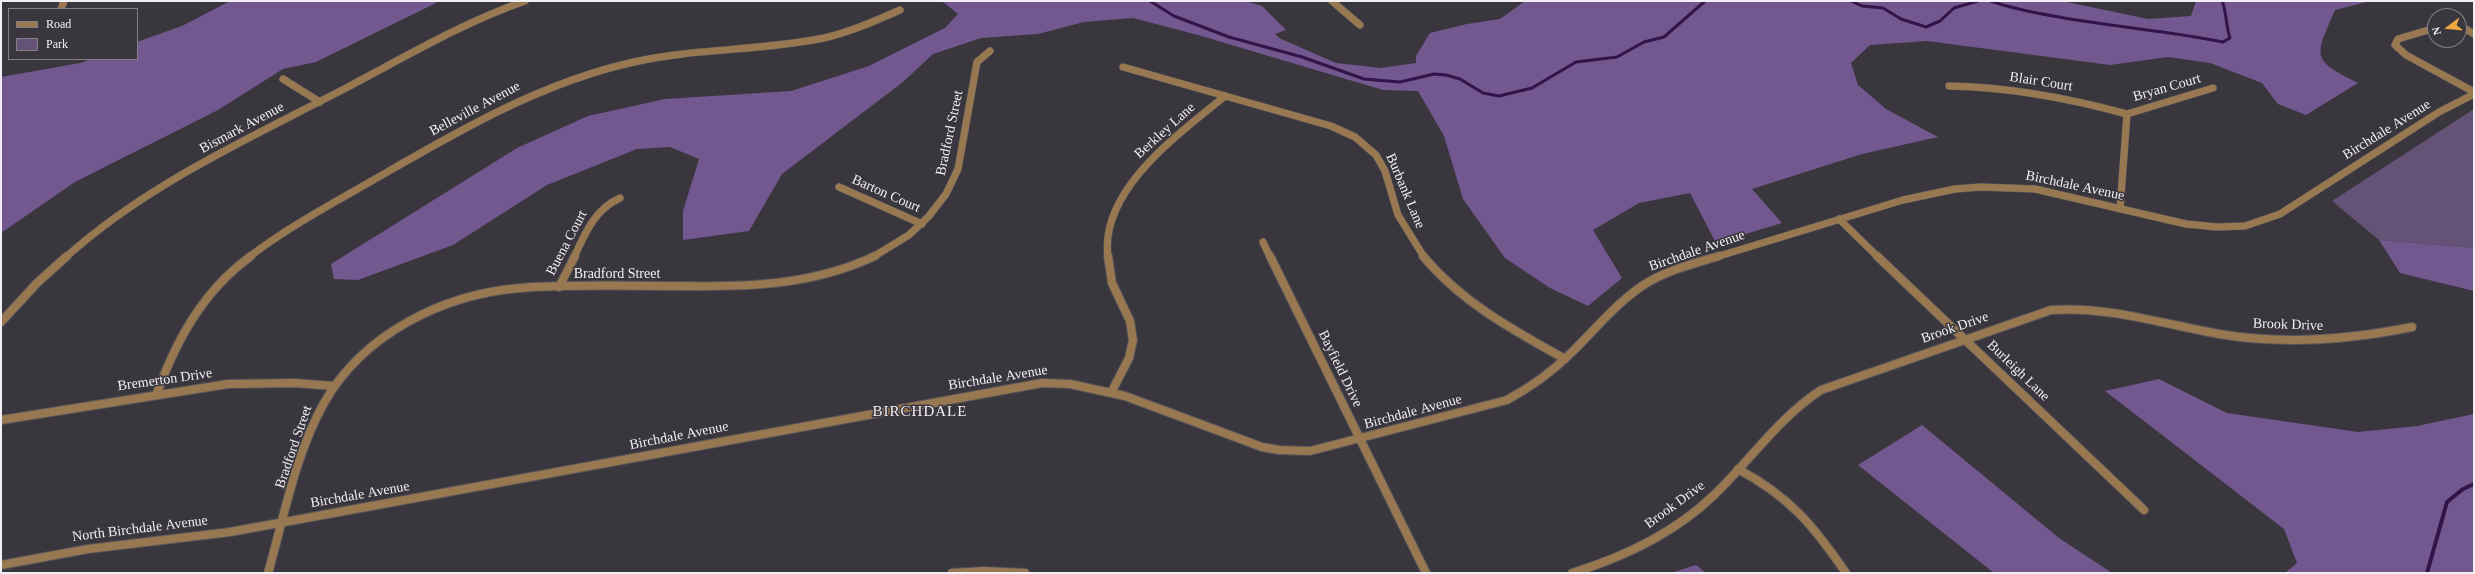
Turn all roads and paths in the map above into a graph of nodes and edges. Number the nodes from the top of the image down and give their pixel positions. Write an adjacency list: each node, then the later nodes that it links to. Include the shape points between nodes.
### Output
1 (525, 1): 13 (street, Bismark Avenue, via 467,24)
2 (1332, 1): 4 (street)
3 (900, 10): 28 (street, Belleville Avenue, via 849,31 814,40 661,57 610,67 540,90 485,116 295,224 248,257 212,291 194,313 174,347)
4 (1360, 25)
5 (2427, 30): 11 (street, via 2398,39 2395,45 2406,55)
6 (990, 51): 19 (street, Bradford Street, via 977,62 958,168 953,182 946,196)
7 (1123, 67): 12 (street, Burbank Lane)
8 (283, 79): 13 (street)
9 (1949, 86): 14 (street, Blair Court, via 1988,87 2037,93)
10 (2213, 88): 14 (street, Bryan Court)
11 (2474, 93): 17 (street, Birchdale Avenue, via 2439,112 2270,220 2248,225 2203,226 2161,220)
12 (1225, 96): 25 (street, Burbank Lane, via 1331,126 1358,139 1378,157 1405,228 1433,267 1450,285 1483,311); 27 (street, Berkley Lane, via 1148,161 1129,186 1116,212 1108,238 1109,271 1118,298 1130,321 1134,343 1132,354)
13 (320, 102): 22 (street, Bismark Avenue, via 196,167 120,214 61,259)
14 (2127, 114): 17 (street, Bryan Court)
15 (839, 187): 19 (street, Barton Court)
16 (620, 198): 21 (street, Buena Court, via 608,203 595,215)
17 (2120, 208): 18 (street, Birchdale Avenue, via 2035,189 1972,186 1930,192)
18 (1839, 219): 24 (street, Burleigh Lane); 25 (street, Birchdale Avenue, via 1658,276 1638,289)
19 (922, 224): 21 (street, Bradford Street, via 902,240 864,261 803,279 760,285)
20 (1263, 242): 30 (street, Bayfield Drive)
21 (559, 287): 26 (street, Bradford Street, via 497,290 434,309 398,328 375,345)
22 (1, 322)
23 (2412, 327): 24 (street, Brook Drive, via 2346,339 2292,341 2219,334 2121,312 2080,308 2051,310)
24 (1965, 340): 31 (street, Brook Drive, via 1821,390 1788,412); 32 (street, Burleigh Lane)
25 (1565, 359): 30 (street, Birchdale Avenue, via 1535,386 1507,400)
26 (334, 386): 28 (street, Bremerton Drive, via 258,382); 33 (street, Bradford Street, via 316,419)
27 (1112, 392): 30 (street, Birchdale Avenue, via 1267,448 1310,451); 33 (street, Birchdale Avenue, via 1077,383 1042,383)
28 (156, 394): 29 (street, Bremerton Drive)
29 (1, 420)
30 (1360, 439): 38 (street, Bayfield Drive)
31 (1738, 469): 39 (street, Brook Drive, via 1712,497 1648,542); 40 (street, via 1766,483 1802,511)
32 (2144, 510)
33 (283, 523): 34 (street, North Birchdale Avenue, via 95,548); 35 (street, Bradford Street)
34 (1, 565)
35 (268, 573)
36 (952, 573): 37 (street)
37 (1020, 573)
38 (1426, 573)
39 (1572, 573)
40 (1846, 573)

